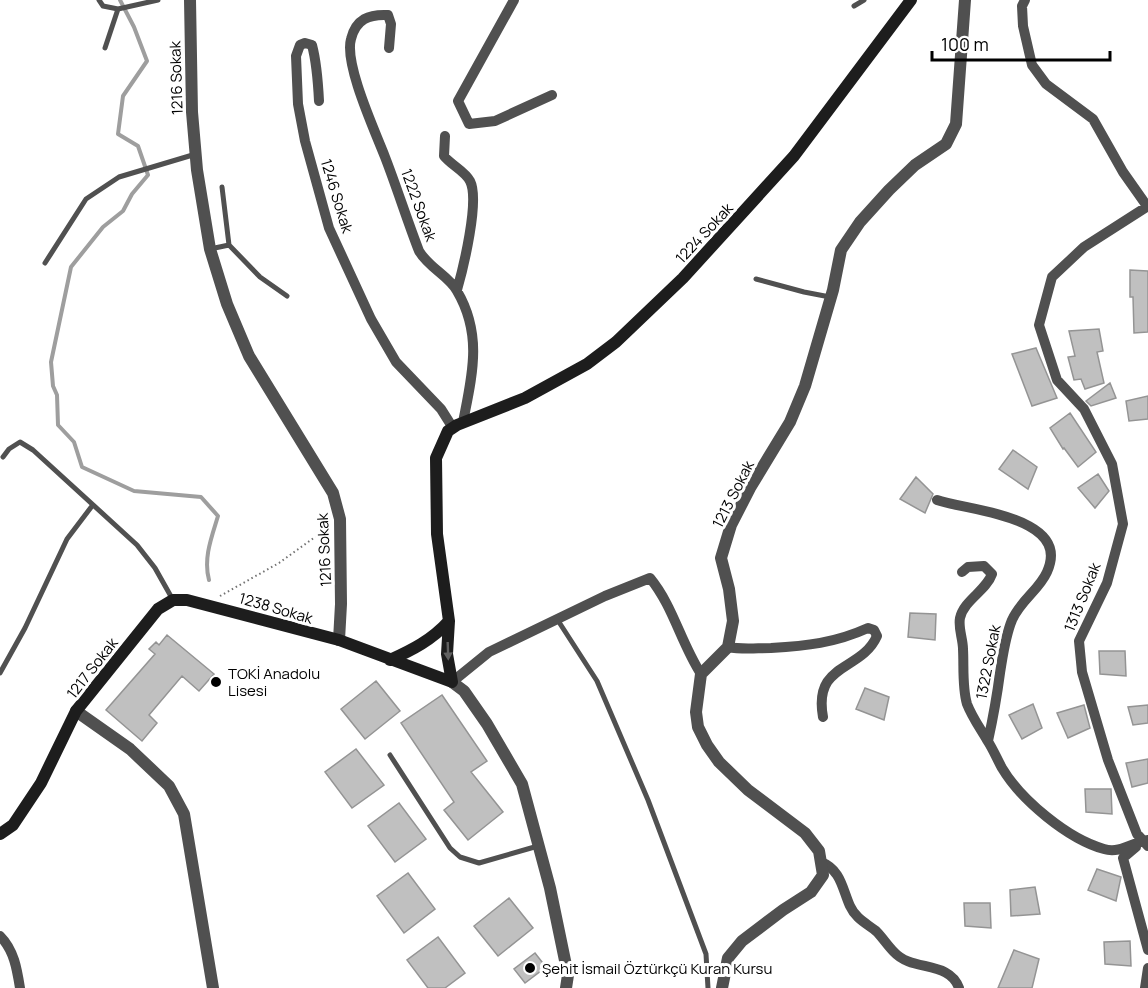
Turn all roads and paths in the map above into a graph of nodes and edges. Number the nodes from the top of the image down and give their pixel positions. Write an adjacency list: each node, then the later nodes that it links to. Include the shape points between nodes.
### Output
1 (99, 0): 10 (lane, via 103,6)
2 (158, 0): 10 (lane)
3 (190, 0): 16 (street, 1216 Sokak)
4 (514, 0): 13 (street, via 458,101 469,124 495,121)
5 (864, 0): 9 (lane)
6 (911, 0): 26 (main road, 1224 Sokak, via 794,156 683,278 616,342 587,364 535,393)
7 (965, 0): 25 (street, 1213 Sokak, via 956,124 946,144 915,165 860,222 841,250)
8 (1025, 0): 18 (street, via 1023,26 1032,65 1046,84 1093,119)
9 (854, 6)
10 (118, 9): 11 (lane)
11 (105, 48)
12 (389, 48): 23 (street, 1222 Sokak, via 388,15 374,14 361,19 350,41 353,68 367,113 419,251)
13 (552, 95)
14 (319, 102): 26 (street, 1246 Sokak, via 319,73 312,45 305,43 296,56 298,104 329,228 371,319 396,362)
15 (446, 136): 23 (street, via 444,156 470,179 473,190)
16 (196, 154): 20 (street, 1216 Sokak); 21 (lane, via 119,177 86,199)
17 (222, 187): 19 (lane)
18 (1148, 206): 47 (street, 1313 Sokak, via 1084,247 1052,277 1039,325 1057,380 1084,409 1112,464 1123,524 1107,583 1079,641 1082,672 1108,760 1137,834)
19 (229, 245): 20 (lane); 24 (lane, via 260,278)
20 (210, 249): 30 (street, 1216 Sokak, via 226,304 249,356 333,493)
21 (45, 263)
22 (756, 279): 25 (lane)
23 (457, 290): 26 (street, 1222 Sokak, via 470,319 474,344)
24 (286, 296)
25 (831, 297): 37 (street, 1213 Sokak, via 794,413 731,525 721,558 733,621)
26 (458, 425): 35 (main road, 1222 Sokak, via 448,431 436,458 437,534)
27 (3, 457): 29 (lane, via 20,442)
28 (937, 500): 44 (street, 1322 Sokak, via 1028,524 1042,535 1050,549 1048,570 1012,618 1005,639)
29 (92, 506): 32 (lane, via 136,545); 39 (lane, via 67,539)
30 (340, 519): 33 (path, via 279,563); 36 (street, 1216 Sokak)
31 (962, 572): 44 (street, 1322 Sokak, via 968,567 984,566 992,574 960,616 966,702)
32 (173, 600): 33 (main road); 42 (main road, 1217 Sokak, via 158,609)
33 (204, 604): 36 (main road, 1238 Sokak)
34 (557, 619): 40 (street, via 650,578 663,593 688,654); 41 (street, via 489,652); 56 (lane, via 597,681 648,800 706,954)
35 (449, 621): 38 (main road, via 416,648); 41 (main road, 1222 Sokak, one-way to 41, via 447,654)
36 (339, 640): 38 (main road)
37 (728, 647): 40 (street); 43 (street, via 742,650 813,645 868,628 874,630 877,636 873,645 832,675 824,686 820,703)
38 (390, 660): 41 (main road)
39 (0, 673)
40 (701, 674): 49 (street, via 696,712 707,745 748,790 805,833 819,851)
41 (452, 682): 48 (street, via 464,691 487,724 522,784)
42 (76, 711): 46 (main road, via 41,783 13,825); 54 (street, 1217 Sokak, via 130,749 169,786 184,814)
43 (823, 717)
44 (988, 741): 47 (street, 1322 Sokak, via 1003,770 1048,820 1106,850)
45 (390, 755): 48 (lane, via 450,848 460,857 479,863)
46 (0, 834)
47 (1146, 842): 51 (street, via 1123,858)
48 (538, 846): 55 (street, via 568,975)
49 (821, 862): 57 (street, via 823,875 811,892 742,941 728,958); 58 (street, via 837,873 858,919 873,929 894,953 907,962 948,972)
50 (0, 936): 53 (street, via 17,967)
51 (1148, 950)
52 (1148, 968): 59 (street)
53 (20, 988)
54 (213, 988)
55 (566, 988)
56 (708, 988)
57 (722, 988)
58 (958, 988)
59 (1145, 988)

